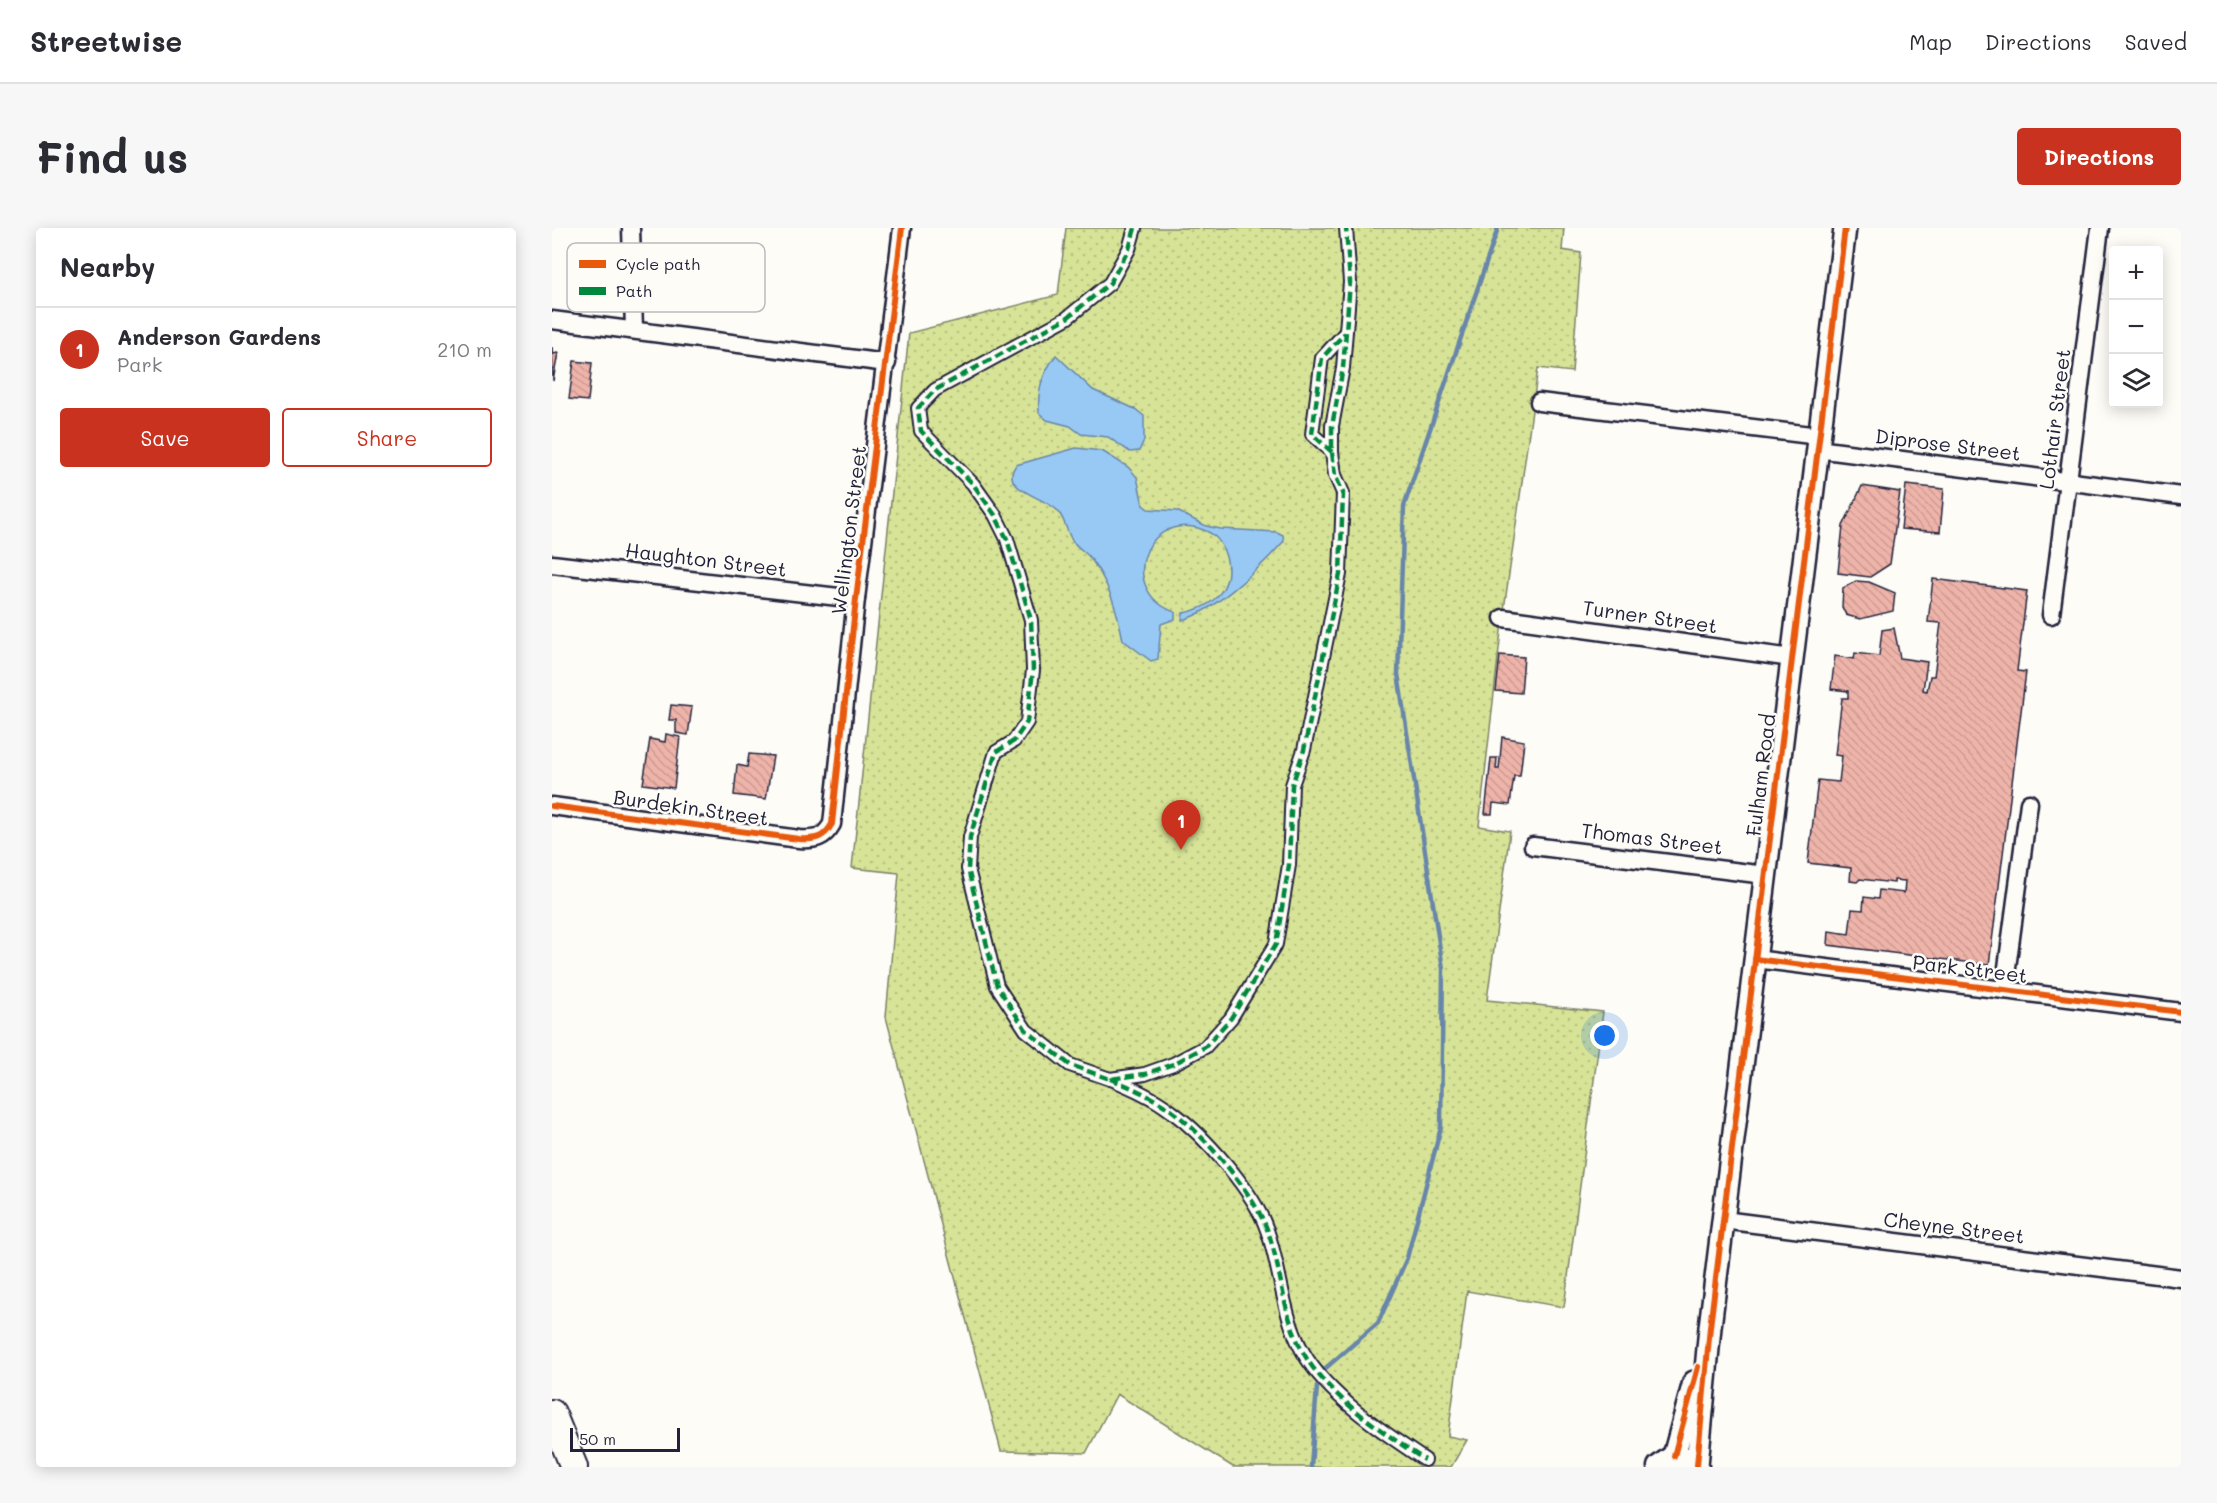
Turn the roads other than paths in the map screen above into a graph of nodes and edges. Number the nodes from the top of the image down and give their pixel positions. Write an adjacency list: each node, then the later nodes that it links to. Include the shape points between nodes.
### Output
1 (631, 228): 7 (street)
2 (902, 228): 12 (street, Wellington Street)
3 (1135, 228): 31 (street, via 1129,249 1110,283 1067,318 934,390 918,408 917,418 930,444 973,484 995,516 1007,539 1032,620 1033,670 1027,722 1014,741 996,752 970,837 968,868 997,986 1026,1030 1070,1065)
4 (1346, 228): 11 (street, via 1350,282)
5 (1845, 228): 14 (street, Fulham Road)
6 (2100, 228): 16 (street, Lothair Street)
7 (631, 243)
8 (633, 312): 10 (street)
9 (552, 320): 10 (street)
10 (634, 330): 12 (street)
11 (1345, 333): 15 (street); 15 (street, via 1322,358 1312,434)
12 (887, 363): 19 (street, Wellington Street)
13 (1539, 402): 14 (street, Diprose Street)
14 (1818, 443): 16 (street, Diprose Street); 22 (street, Fulham Road)
15 (1332, 452): 31 (street, via 1335,475 1343,492 1340,574 1304,750 1292,785 1289,866 1276,944 1231,1017 1205,1047 1145,1074)
16 (2068, 481): 17 (street, Diprose Street); 20 (street, Lothair Street)
17 (2181, 496)
18 (552, 564): 19 (street, Haughton Street)
19 (856, 599): 25 (street, Wellington Street, via 835,810)
20 (2051, 615)
21 (1503, 618): 22 (street, Turner Street)
22 (1792, 658): 27 (street, Fulham Road)
23 (2029, 803): 29 (street)
24 (552, 806): 25 (street, Burdekin Street, via 800,839 814,840)
25 (826, 835)
26 (1533, 846): 27 (street, Thomas Street)
27 (1765, 875): 28 (street, Fulham Road)
28 (1755, 959): 29 (street, Park Street); 32 (street, Fulham Road)
29 (2004, 990): 30 (street, Park Street)
30 (2181, 1012)
31 (1110, 1078): 36 (street, via 1141,1091 1173,1112 1233,1171 1267,1228 1302,1352 1359,1412)
32 (1723, 1220): 33 (street, Cheyne Street); 34 (street, Fulham Road)
33 (2181, 1278)
34 (1710, 1327): 37 (street, Fulham Road); 38 (street, Fulham Road)
35 (552, 1413): 39 (main road)
36 (1425, 1460)
37 (1666, 1462): 38 (main road, via 1683,1456); 40 (main road)
38 (1697, 1466)
39 (574, 1467)
40 (1641, 1467)

